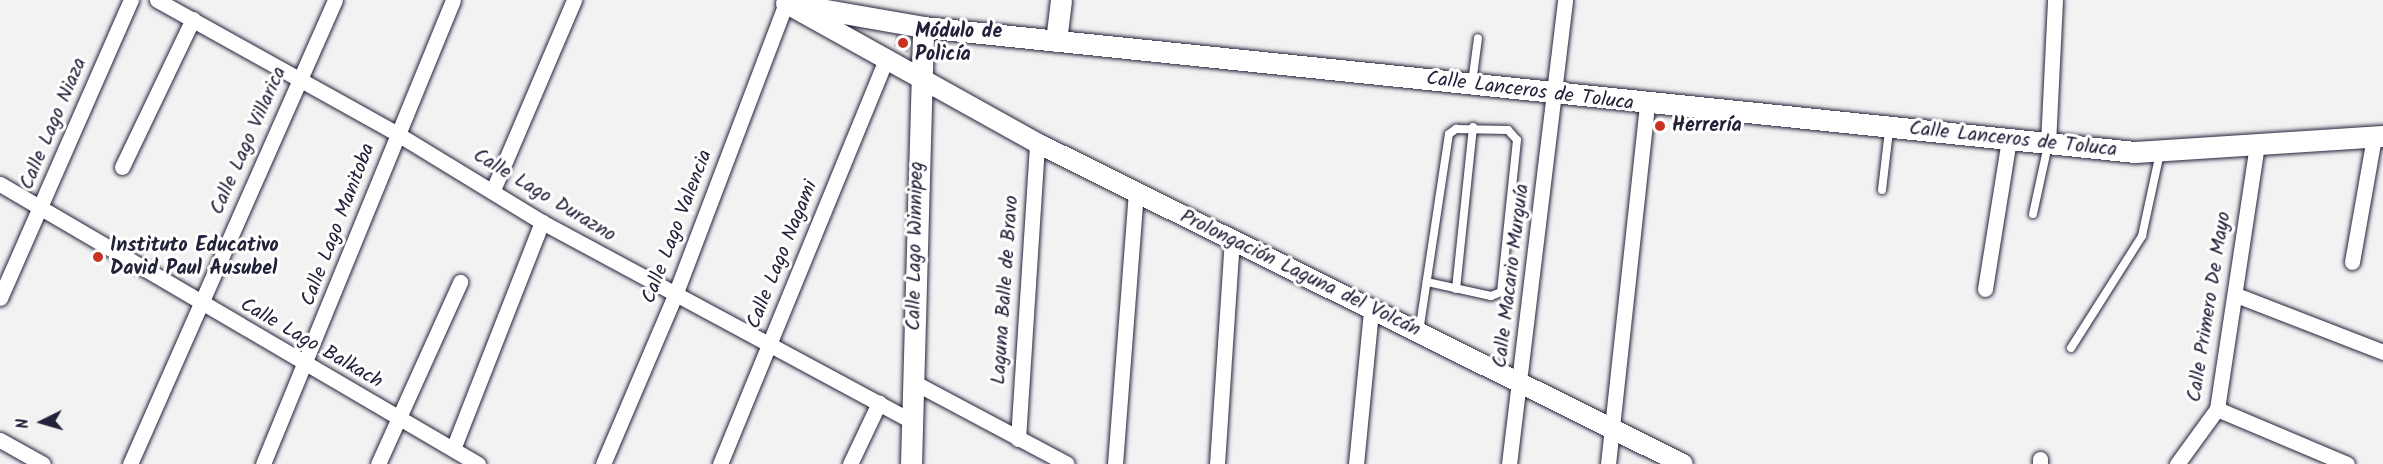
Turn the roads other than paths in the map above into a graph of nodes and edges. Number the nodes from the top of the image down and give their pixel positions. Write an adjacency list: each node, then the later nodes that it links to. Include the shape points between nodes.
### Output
1 (131, 0): 34 (street, Calle Lago Niaza)
2 (157, 0): 10 (street, Calle Lago Durazno)
3 (334, 0): 15 (street, Calle Lago Villarica)
4 (453, 0): 22 (street, Calle Lago Manitoba)
5 (574, 0): 31 (street)
6 (1061, 0): 13 (main road)
7 (1565, 0): 18 (street, Calle Macario Murguía)
8 (2055, 0): 26 (street)
9 (782, 2): 11 (main road, Calle Lanceros de Toluca); 14 (street, Prolongación Laguna del Volcán); 43 (street, Calle Lago Valencia)
10 (193, 19): 15 (street, Calle Lago Durazno); 29 (street)
11 (923, 27): 13 (main road, Calle Lanceros de Toluca); 16 (main road, Calle Lago Winnipeg)
12 (1478, 38): 17 (lane)
13 (1056, 41): 17 (main road, Calle Lanceros de Toluca)
14 (885, 62): 16 (street, Prolongación Laguna del Volcán); 49 (street, Calle Lago Nagami)
15 (300, 78): 22 (street, Calle Lago Durazno); 46 (street, Calle Lago Villarica)
16 (919, 82): 25 (street, Prolongación Laguna del Volcán); 53 (main road, Calle Lago Winnipeg)
17 (1471, 84): 18 (main road, Calle Lanceros de Toluca)
18 (1557, 93): 19 (main road, Calle Lanceros de Toluca); 54 (street, Calle Macario Murguía)
19 (1647, 106): 21 (main road, Calle Lanceros de Toluca); 59 (street)
20 (1473, 127): 40 (lane, via 1449,134); 41 (lane); 41 (lane, via 1508,130 1516,140 1509,228 1501,291 1491,296)
21 (1889, 128): 24 (main road, Calle Lanceros de Toluca); 32 (lane)
22 (396, 134): 31 (street, Calle Lago Durazno); 52 (street, Calle Lago Manitoba)
23 (2378, 137): 27 (main road, Calle Lanceros de Toluca); 38 (street)
24 (2009, 139): 26 (main road, Calle Lanceros de Toluca); 42 (street)
25 (1036, 143): 33 (street, Prolongación Laguna del Volcán); 60 (street, Laguna Balle de Bravo)
26 (2048, 144): 28 (main road, Calle Lanceros de Toluca); 35 (lane)
27 (2257, 145): 28 (main road, Calle Lanceros de Toluca); 44 (street, Calle Primero De Mayo)
28 (2160, 153): 50 (lane, via 2142,236)
29 (122, 167)
30 (0, 184): 34 (street, Calle Lago Balkach)
31 (492, 190): 36 (street, Calle Lago Durazno)
32 (1882, 190)
33 (1136, 192): 37 (street, Prolongación Laguna del Volcán); 73 (street)
34 (41, 208): 45 (street, Calle Lago Niaza); 46 (street, Calle Lago Balkach)
35 (2033, 214)
36 (542, 222): 43 (street, Calle Lago Durazno); 62 (street)
37 (1232, 240): 47 (street, Prolongación Laguna del Volcán); 74 (street)
38 (2352, 262)
39 (460, 282): 57 (street)
40 (1427, 282): 41 (lane); 48 (lane)
41 (1456, 289)
42 (1985, 289)
43 (675, 295): 49 (street, Calle Lago Durazno); 68 (street, Calle Lago Valencia)
44 (2236, 295): 51 (street); 56 (street, Calle Primero De Mayo)
45 (0, 298)
46 (201, 304): 52 (street, Calle Lago Balkach); 64 (street, Calle Lago Villarica)
47 (1371, 310): 48 (street, Prolongación Laguna del Volcán); 75 (street)
48 (1419, 333): 54 (street, Prolongación Laguna del Volcán)
49 (770, 343): 55 (street, Calle Lago Durazno); 69 (street, Calle Lago Nagami)
50 (2071, 348)
51 (2383, 352)
52 (307, 368): 57 (street, Calle Lago Balkach); 65 (street, Calle Lago Manitoba)
53 (914, 382): 58 (main road, Calle Lago Winnipeg); 60 (street)
54 (1519, 383): 59 (street, Prolongación Laguna del Volcán); 76 (street, Calle Macario Murguía)
55 (879, 403): 58 (street, Calle Lago Durazno); 70 (street)
56 (2217, 409): 79 (street, Calle Primero De Mayo); 80 (street)
57 (398, 418): 62 (street, Calle Lago Balkach); 66 (street)
58 (912, 422): 71 (main road, Calle Lago Winnipeg)
59 (1612, 429): 77 (street); 78 (street, Prolongación Laguna del Volcán)
60 (1018, 439): 72 (street)
61 (0, 440): 63 (street)
62 (453, 448): 67 (street, Calle Lago Balkach)
63 (43, 464)
64 (130, 464)
65 (263, 464)
66 (378, 464)
67 (478, 464)
68 (603, 464)
69 (720, 464)
70 (850, 464)
71 (911, 464)
72 (1067, 464)
73 (1115, 464)
74 (1217, 464)
75 (1356, 464)
76 (1509, 464)
77 (1608, 464)
78 (1683, 464)
79 (2177, 464)
80 (2347, 464)

